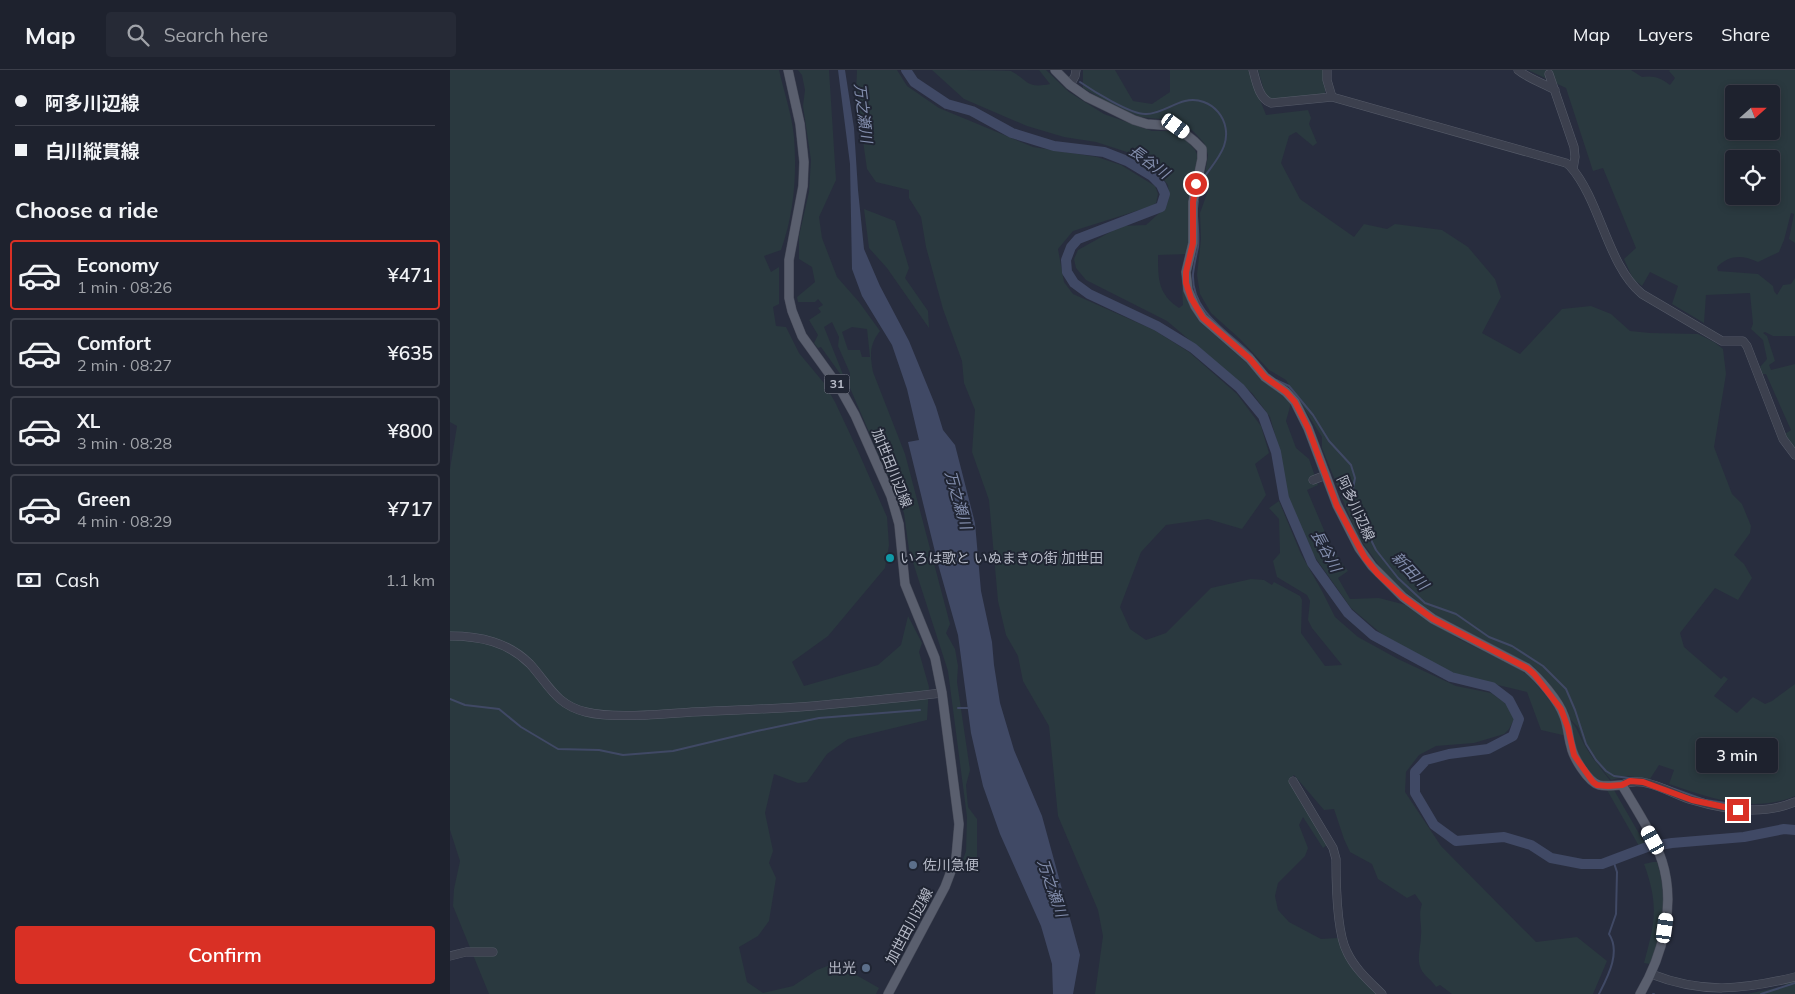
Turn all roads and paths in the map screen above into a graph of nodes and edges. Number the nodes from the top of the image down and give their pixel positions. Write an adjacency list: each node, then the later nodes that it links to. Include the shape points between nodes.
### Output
1 (788, 70): 16 (main road, 加世田川辺線 / 31, via 800,124 804,162 803,186 789,260 788,286 792,311 802,336 855,415 891,496 899,524 905,584 931,644)
2 (1055, 70): 8 (main road)
3 (1076, 70): 8 (street)
4 (1253, 70): 10 (street, via 1266,102)
5 (1327, 70): 10 (street)
6 (1518, 70): 9 (street)
7 (1549, 74): 9 (street)
8 (1069, 83): 13 (main road, 阿多川辺線, via 1087,97 1134,120 1176,126 1202,150 1193,202 1193,243 1186,272 1188,290 1203,318 1295,402)
9 (1555, 90): 11 (street, via 1574,147)
10 (1332, 98): 11 (street, via 1566,163)
11 (1573, 169): 12 (street, via 1635,288 1722,341 1743,340 1783,439)
12 (1795, 455)
13 (1326, 476): 14 (street); 18 (main road, 阿多川辺線, via 1359,548 1378,574 1433,619 1534,674 1561,709 1574,755 1589,778 1601,786)
14 (1313, 480)
15 (450, 636): 16 (street, via 489,640 514,651 559,700 599,714 812,706)
16 (942, 694): 24 (main road, 加世田川辺線 / 31, via 959,824 956,858 946,887)
17 (1292, 781): 25 (street, via 1333,848 1340,931 1345,950 1357,969)
18 (1622, 785): 19 (street, via 1630,781 1643,782 1692,800 1738,810 1770,810); 22 (main road, via 1662,860 1667,892 1667,916)
19 (1795, 802)
20 (493, 952): 21 (street, via 466,952)
21 (450, 956)
22 (1651, 974): 23 (street, via 1712,992 1737,991); 26 (main road)
23 (1795, 976)
24 (888, 994)
25 (1382, 994)
26 (1640, 994)

